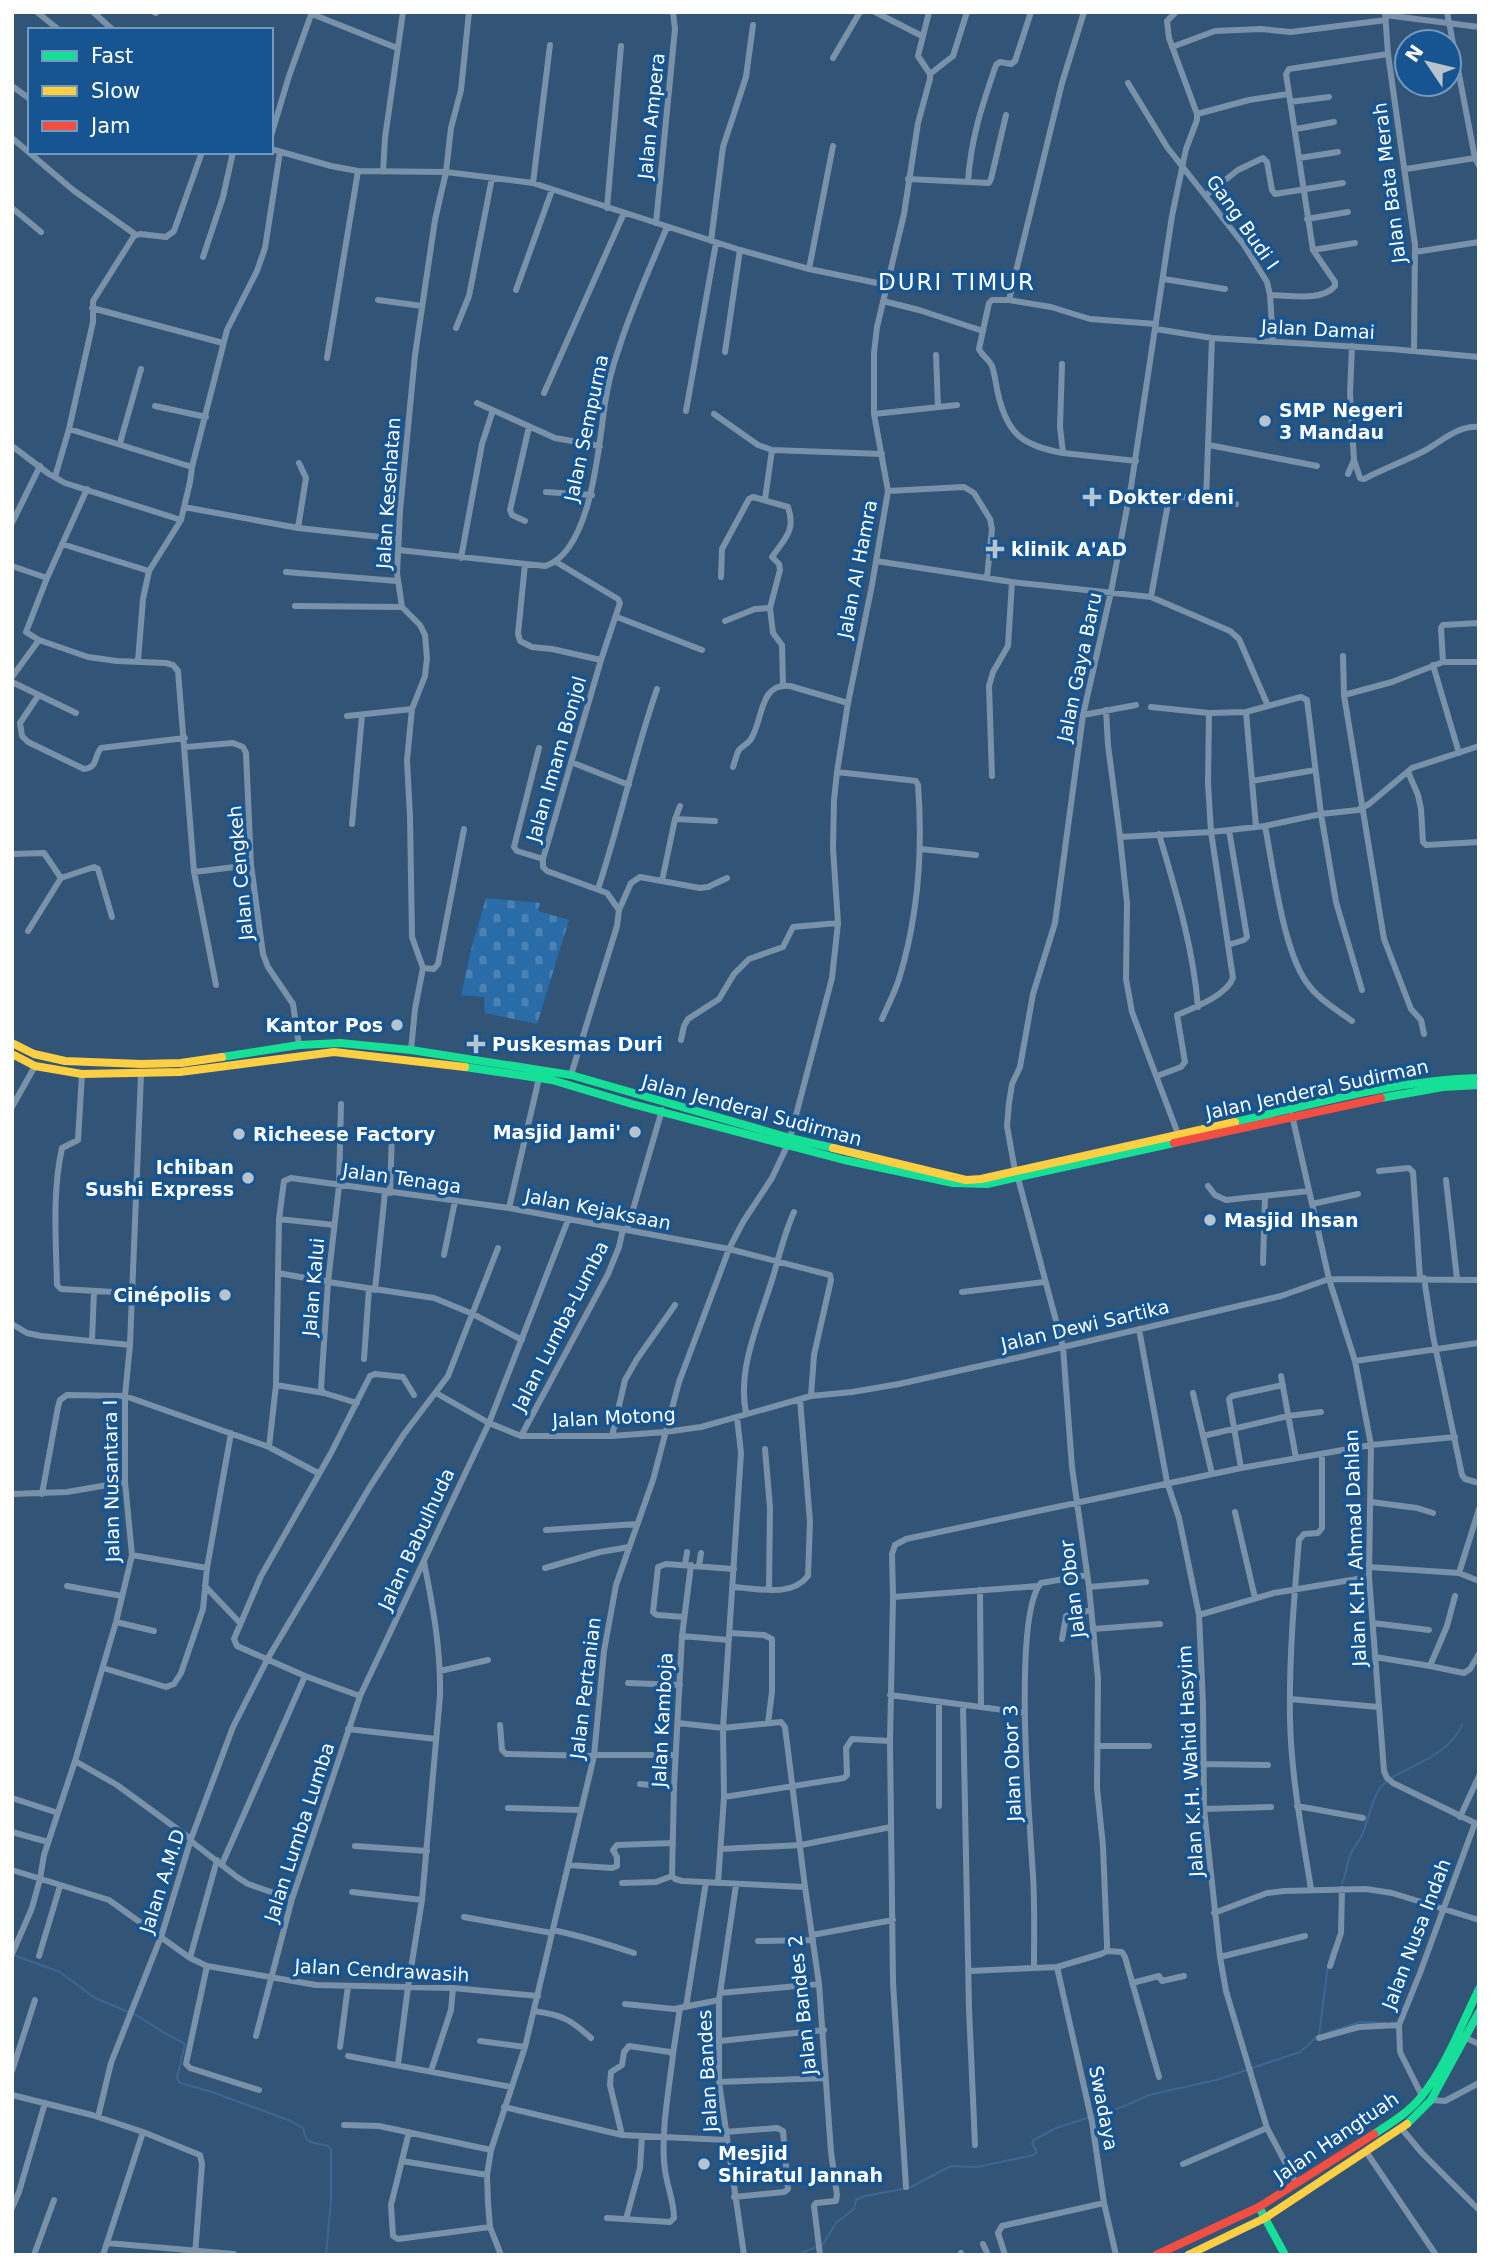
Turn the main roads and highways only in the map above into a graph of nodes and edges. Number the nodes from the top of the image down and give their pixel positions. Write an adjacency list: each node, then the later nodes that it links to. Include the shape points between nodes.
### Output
1 (12, 1043): 2 (main road, Jalan Jenderal Sudirman, via 65,1061 141,1064 299,1045 340,1043)
2 (369, 1050): 3 (main road, Jalan Jenderal Sudirman, via 141,1074 82,1074 35,1066); 7 (main road, Jalan Jenderal Sudirman, via 411,1050 570,1075); 8 (main road, Jalan Jenderal Sudirman, via 569,1084)
3 (12, 1054)
4 (1479, 1079): 5 (main road, Jalan Jenderal Sudirman, via 1445,1079)
5 (1430, 1085): 6 (main road, Jalan Jenderal Sudirman); 10 (main road, Jalan Jenderal Sudirman); 10 (main road, Jalan Jenderal Sudirman, via 1357,1093)
6 (1479, 1085)
7 (635, 1094): 8 (main road); 9 (main road, Jalan Jenderal Sudirman)
8 (632, 1104): 9 (main road, Jalan Jenderal Sudirman)
9 (789, 1141): 10 (main road, Jalan Jenderal Sudirman, via 845,1160 953,1184 987,1184)
10 (1144, 1146)
11 (1479, 1990): 13 (main road, Jalan Hangtuah, via 1422,2096 1402,2116)
12 (1479, 2012): 14 (main road, Jalan Hangtuah, via 1431,2100 1402,2129)
13 (1259, 2207): 14 (main road); 16 (main road, Jalan Hangtuah)
14 (1265, 2218): 15 (main road, Jalan Hangtuah); 17 (main road)
15 (1190, 2254)
16 (1156, 2255)
17 (1285, 2255)

